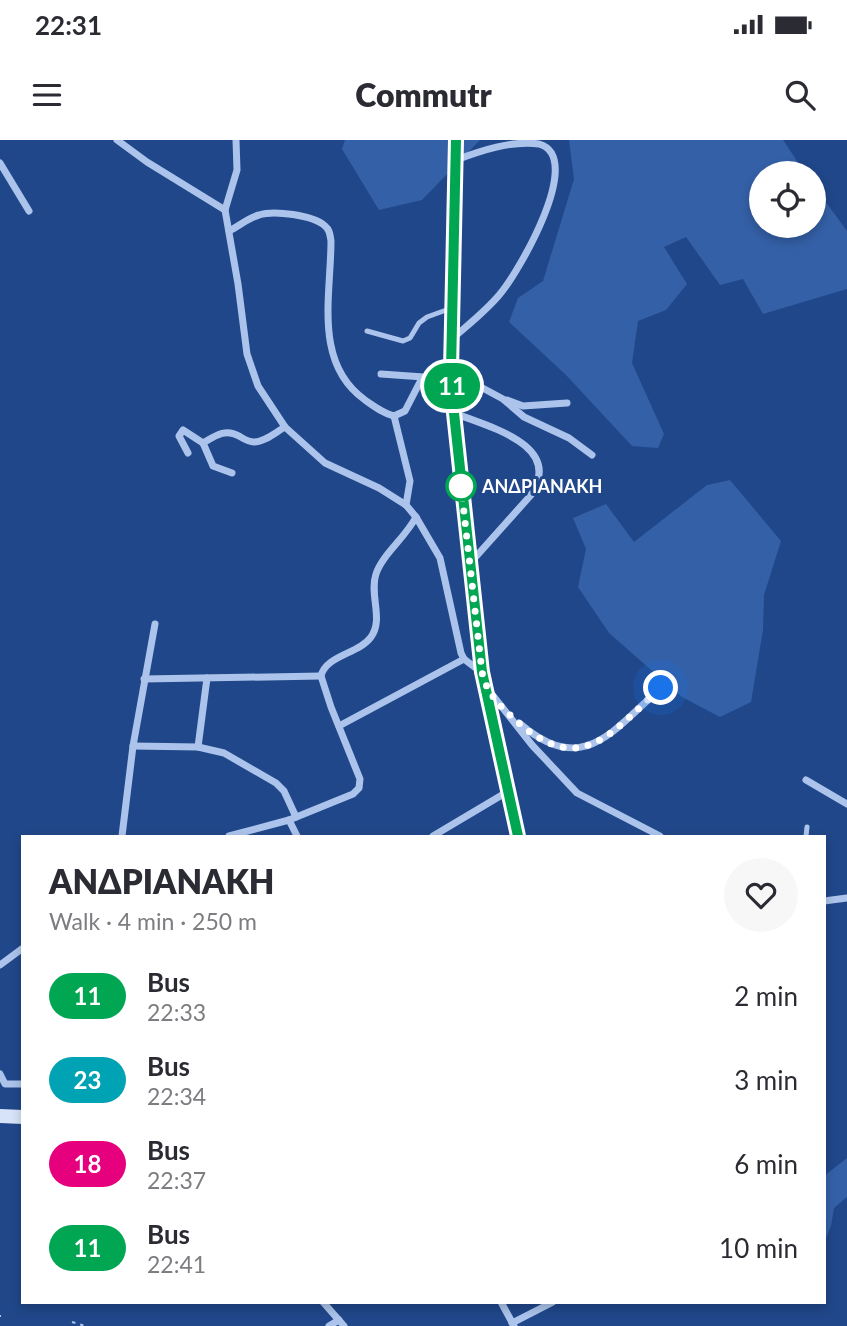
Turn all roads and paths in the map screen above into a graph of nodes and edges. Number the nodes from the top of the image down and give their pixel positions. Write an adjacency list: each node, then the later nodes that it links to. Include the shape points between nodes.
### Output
1 (117, 140): 8 (street)
2 (245, 140): 4 (street)
3 (456, 140): 6 (main road)
4 (236, 141): 8 (street, via 237,170)
5 (518, 141): 6 (street); 13 (street, via 539,144 554,159 556,171 545,212 524,260 500,294)
6 (455, 160): 11 (main road)
7 (0, 163): 9 (street)
8 (225, 210): 10 (street)
9 (29, 211)
10 (229, 231): 20 (street, via 273,212 325,225 331,241 327,316 337,364 356,394); 21 (street, via 247,354 258,386)
11 (452, 309): 12 (lane, via 427,317 403,341); 13 (main road)
12 (367, 331)
13 (452, 338): 15 (main road)
14 (381, 374): 16 (street)
15 (451, 375): 16 (street); 17 (street); 19 (main road)
16 (422, 378): 20 (street, via 405,411)
17 (503, 399): 18 (street, via 523,406); 24 (street, via 524,417 569,438)
18 (567, 403)
19 (454, 413): 28 (main road); 28 (street, via 531,449 541,474 531,495)
20 (394, 416): 26 (street, via 410,481)
21 (285, 427): 22 (street, via 260,441 227,432); 26 (street, via 325,463)
22 (203, 443): 23 (street, via 186,430 180,432); 25 (street, via 213,466)
23 (188, 453)
24 (592, 455)
25 (232, 473)
26 (406, 505): 27 (street)
27 (416, 517): 30 (street, via 440,558); 31 (street, via 376,575 373,635 325,667)
28 (469, 564): 34 (main road)
29 (155, 624): 33 (street)
30 (464, 659): 34 (street); 37 (street)
31 (321, 676): 32 (street); 37 (street)
32 (207, 678): 33 (street); 39 (street)
33 (144, 679): 38 (street)
34 (483, 679): 36 (street); 41 (main road)
35 (661, 688): 36 (street, via 602,739 583,748 555,746 531,734)
36 (508, 714): 50 (street, via 577,793)
37 (339, 726): 43 (street, via 360,779 359,788)
38 (133, 746): 39 (street); 45 (street)
39 (198, 747): 43 (street, via 224,753 276,783 284,791)
40 (806, 780): 42 (street)
41 (508, 791): 48 (street); 49 (main road)
42 (847, 804)
43 (292, 819): 46 (street); 47 (street)
44 (807, 827): 51 (lane)
45 (122, 835)
46 (233, 835)
47 (297, 835)
48 (435, 835)
49 (518, 835)
50 (658, 835)
51 (806, 835)
52 (847, 898): 53 (street)
53 (826, 901)
54 (21, 949): 55 (street)
55 (0, 965)
56 (0, 1074): 57 (street, via 5,1084)
57 (21, 1084)
58 (0, 1115): 59 (main road)
59 (21, 1117)
60 (325, 1304): 64 (street)
61 (502, 1304): 65 (street)
62 (550, 1304): 65 (street)
63 (72, 1322): 66 (path)
64 (342, 1323): 67 (street)
65 (513, 1325)
66 (85, 1326)
67 (329, 1326)

